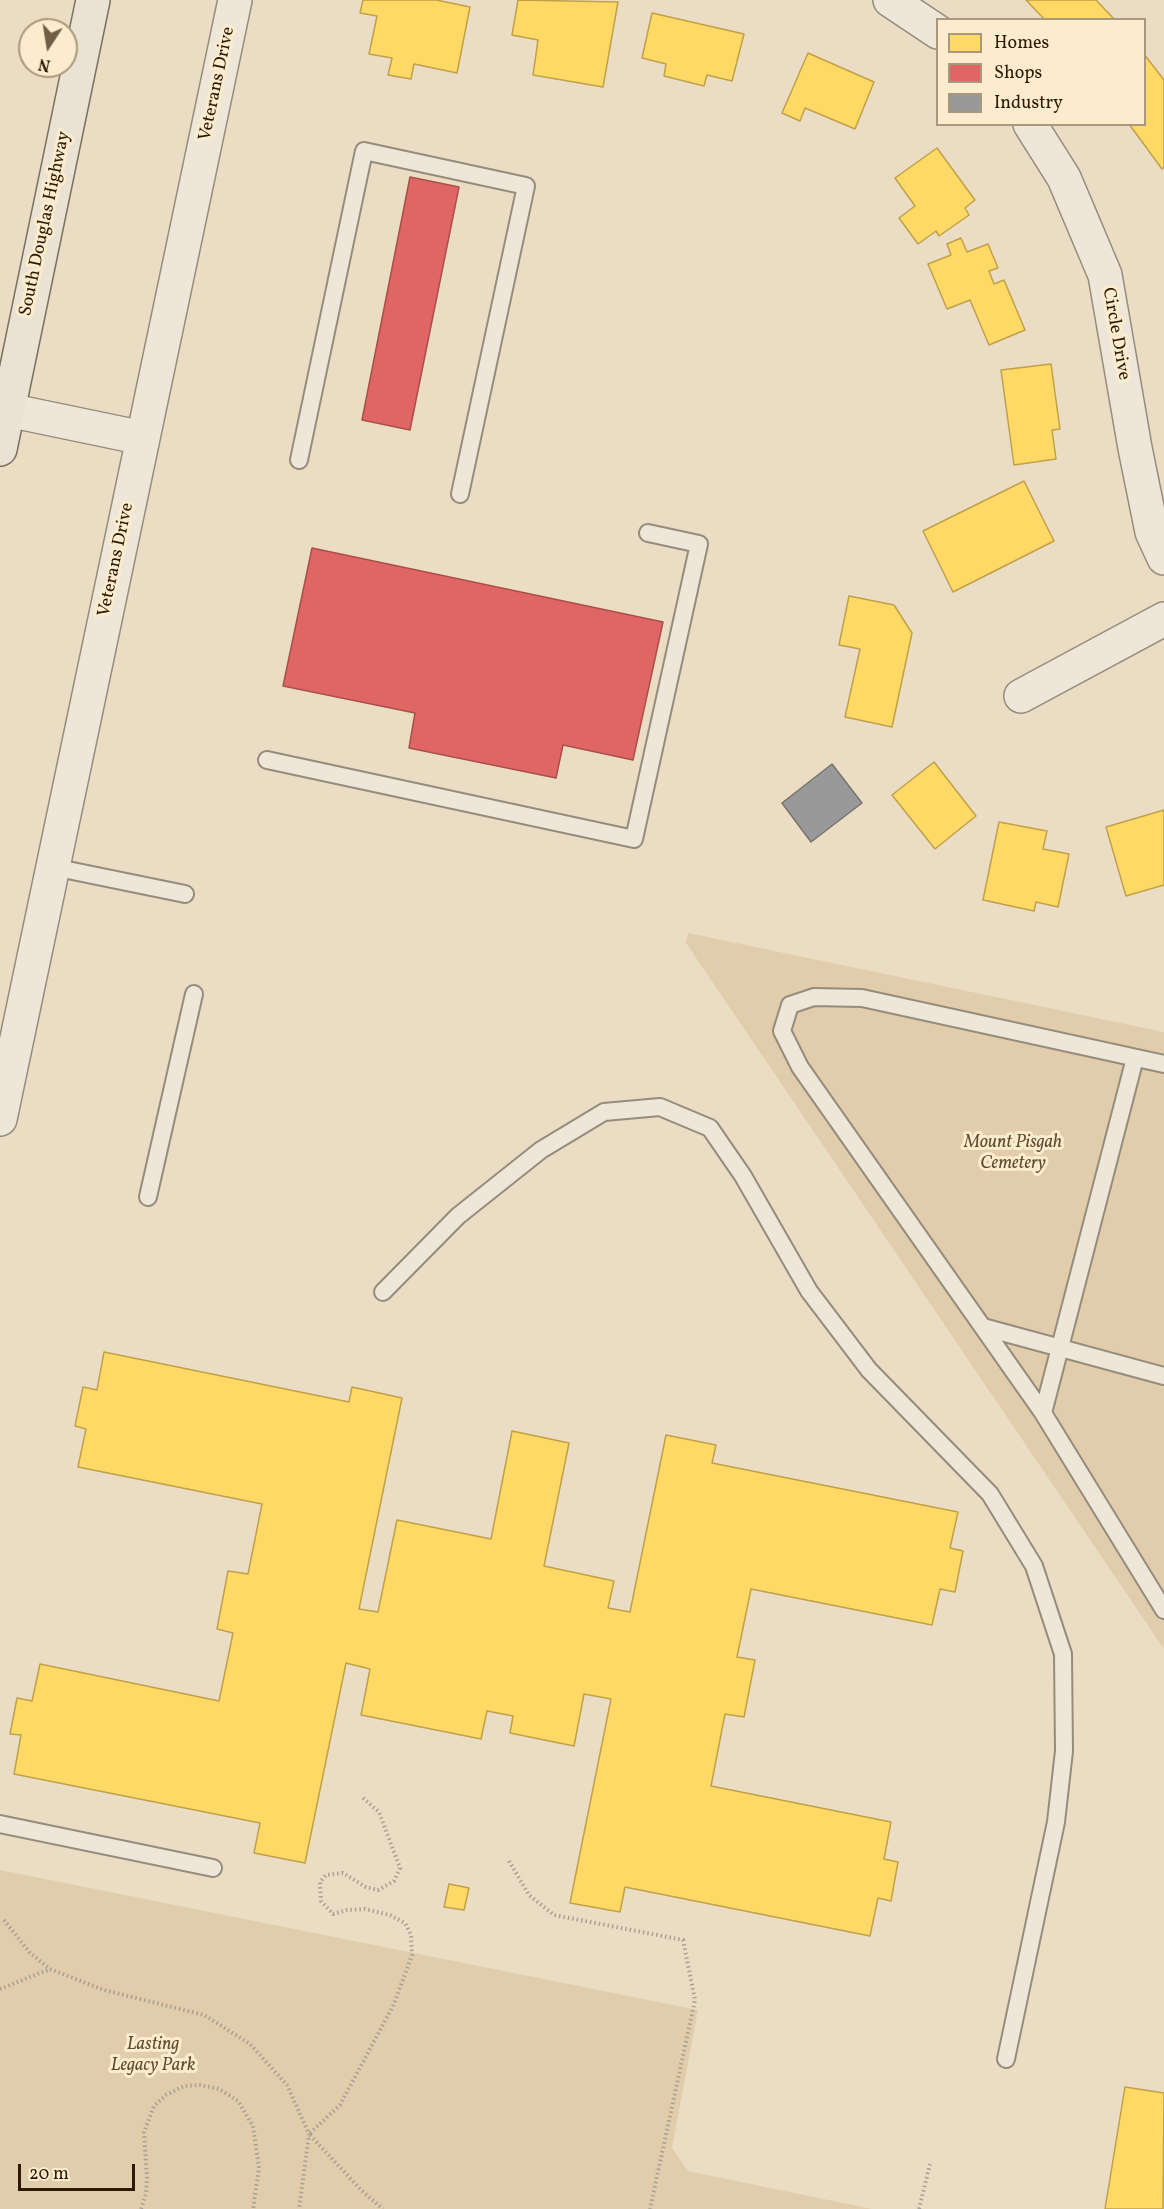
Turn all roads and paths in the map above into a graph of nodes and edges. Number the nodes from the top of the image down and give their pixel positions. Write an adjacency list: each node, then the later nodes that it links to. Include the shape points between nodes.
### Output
1 (93, 0): 6 (main road, South Douglas Highway)
2 (235, 0): 7 (street, Veterans Drive)
3 (890, 0): 4 (street)
4 (936, 31)
5 (1031, 126): 12 (street, Circle Drive, via 1064,178 1105,275 1152,532)
6 (8, 410): 7 (street); 8 (main road, South Douglas Highway)
7 (143, 438): 16 (street, Veterans Drive)
8 (0, 449)
9 (299, 460): 10 (lane, via 364,151 526,186)
10 (460, 494)
11 (648, 533): 15 (lane, via 699,544 634,839)
12 (1164, 558)
13 (1164, 619): 14 (street)
14 (1021, 696)
15 (267, 760)
16 (53, 867): 17 (lane); 21 (street, Veterans Drive)
17 (185, 894)
18 (194, 994): 22 (lane)
19 (1135, 1058): 20 (lane); 24 (lane, via 862,998 814,997 790,1005 782,1031 800,1067); 25 (lane)
20 (1164, 1064)
21 (0, 1119)
22 (148, 1197)
23 (383, 1292): 36 (lane, via 458,1216 541,1150 604,1112 660,1107 710,1128 743,1176 809,1291 868,1370 990,1494 1034,1566 1063,1654 1064,1751 1056,1822)
24 (983, 1327): 25 (lane); 27 (lane)
25 (1060, 1348): 26 (lane); 27 (lane)
26 (1164, 1376)
27 (1043, 1413): 28 (lane)
28 (1164, 1610)
29 (363, 1798): 37 (path, via 379,1812 400,1868 394,1881 378,1890 343,1873 326,1875 320,1882 321,1901 333,1914 365,1909 405,1923 411,1935 412,1955 394,2004 346,2095)
30 (0, 1824): 32 (lane)
31 (509, 1861): 43 (path, via 529,1895 554,1915 683,1940 695,2000)
32 (213, 1868)
33 (4, 1920): 34 (path, via 30,1953)
34 (50, 1969): 35 (path); 37 (path, via 104,1990 204,2015 250,2044 287,2085)
35 (0, 1989)
36 (1006, 2059)
37 (309, 2134): 41 (path); 42 (path)
38 (930, 2164): 44 (path)
39 (141, 2209): 40 (path, via 147,2178 144,2132 154,2106 184,2086 201,2085 219,2089 238,2101 253,2126 260,2168)
40 (253, 2209)
41 (299, 2209)
42 (383, 2209)
43 (650, 2209)
44 (919, 2209)

